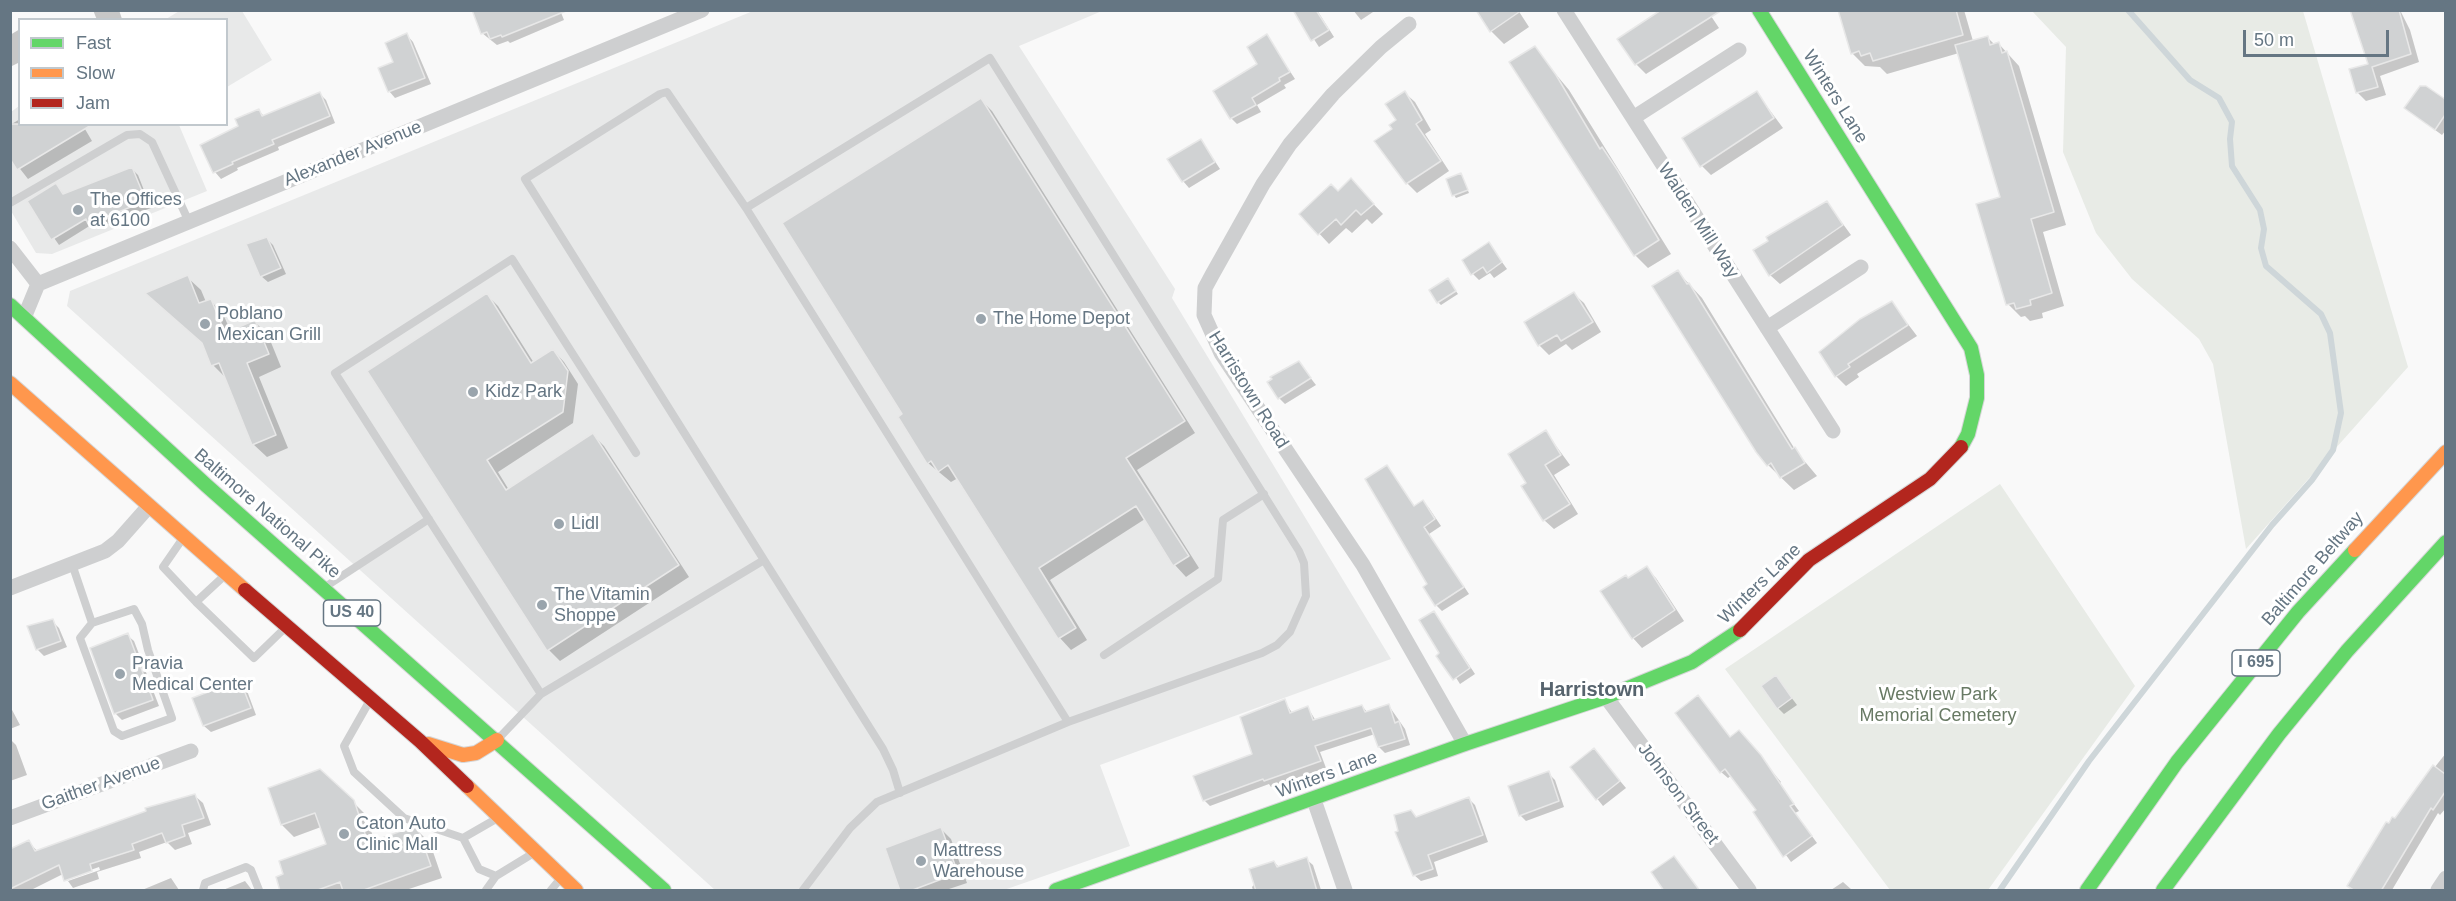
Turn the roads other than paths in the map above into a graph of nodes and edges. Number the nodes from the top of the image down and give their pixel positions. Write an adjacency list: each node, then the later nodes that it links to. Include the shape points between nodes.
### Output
1 (702, 10): 9 (street, Alexander Avenue)
2 (1564, 10): 6 (street, Walden Mill Way)
3 (1758, 10): 35 (main road, Winters Lane, via 1971,348 1977,375 1974,416 1958,452 1944,467 1809,560 1736,634 1683,666)
4 (1409, 24): 40 (street, Harristown Road, via 1333,94 1290,144 1205,288 1204,315 1221,353 1364,565)
5 (1738, 50): 6 (street)
6 (1633, 118): 15 (street, Walden Mill Way)
7 (10, 203): 9 (lane, via 127,135 140,134 152,142)
8 (746, 208): 20 (lane, via 990,58); 25 (lane, via 667,92 525,179); 37 (lane)
9 (189, 222): 12 (street, Alexander Avenue)
10 (10, 248): 12 (street)
11 (1861, 267): 15 (street)
12 (38, 284): 14 (street)
13 (10, 305): 14 (main road, Baltimore National Pike / US 40)
14 (24, 318): 29 (main road, Baltimore National Pike / US 40)
15 (1767, 328): 17 (street, Walden Mill Way)
16 (13, 389): 21 (main road, US 40)
17 (1833, 431)
18 (2445, 452): 62 (main road, Baltimore Beltway / I 695, via 2298,612 2177,762)
19 (636, 453): 22 (lane, via 512,259 335,372)
20 (1264, 494): 33 (lane, via 1222,520 1218,579); 37 (lane, via 1304,563 1306,596 1290,632 1262,653)
21 (149, 506): 23 (main road, US 40); 26 (street, via 105,551)
22 (429, 519): 29 (lane); 34 (lane)
23 (184, 537): 27 (main road, US 40); 30 (lane, via 163,567)
24 (2445, 542): 46 (main road, via 2347,651)
25 (764, 560): 34 (lane); 42 (lane, via 882,749)
26 (72, 564): 28 (street); 31 (lane)
27 (227, 574): 30 (lane); 32 (main road, US 40)
28 (10, 588)
29 (324, 588): 38 (main road, Baltimore National Pike / US 40)
30 (196, 602): 32 (lane, via 254,658)
31 (92, 623): 31 (lane, via 134,609 172,718 122,736 114,731 80,638)
32 (287, 626): 36 (main road, US 40)
33 (1104, 655)
34 (541, 694): 38 (lane)
35 (1606, 697): 40 (main road, Winters Lane); 61 (street, Johnson Street)
36 (371, 698): 39 (main road, US 40); 47 (lane, via 344,746 354,772 404,818)
37 (1068, 722): 42 (lane)
38 (497, 740): 39 (main road, via 481,751 463,755); 57 (main road, Baltimore National Pike / US 40)
39 (420, 741): 44 (main road, US 40)
40 (1465, 744): 43 (main road, Winters Lane)
41 (190, 751): 45 (street, Gaither Avenue)
42 (900, 793): 58 (lane, via 863,812)
43 (1314, 800): 59 (main road, Winters Lane); 60 (street)
44 (500, 817): 47 (lane); 48 (main road, US 40)
45 (10, 818)
46 (2216, 818): 63 (main road); 64 (main road)
47 (463, 838): 49 (lane, via 479,869)
48 (536, 852): 49 (lane); 50 (main road, US 40)
49 (496, 876): 54 (lane)
50 (562, 877): 55 (lane); 56 (main road, US 40)
51 (2445, 878): 65 (street)
52 (203, 891): 53 (lane, via 205,883 246,867)
53 (259, 891)
54 (486, 891)
55 (551, 891)
56 (576, 891)
57 (664, 891)
58 (803, 891)
59 (1056, 891)
60 (1345, 891)
61 (1749, 891)
62 (2087, 891)
63 (2163, 891)
64 (2177, 891)
65 (2438, 891)

